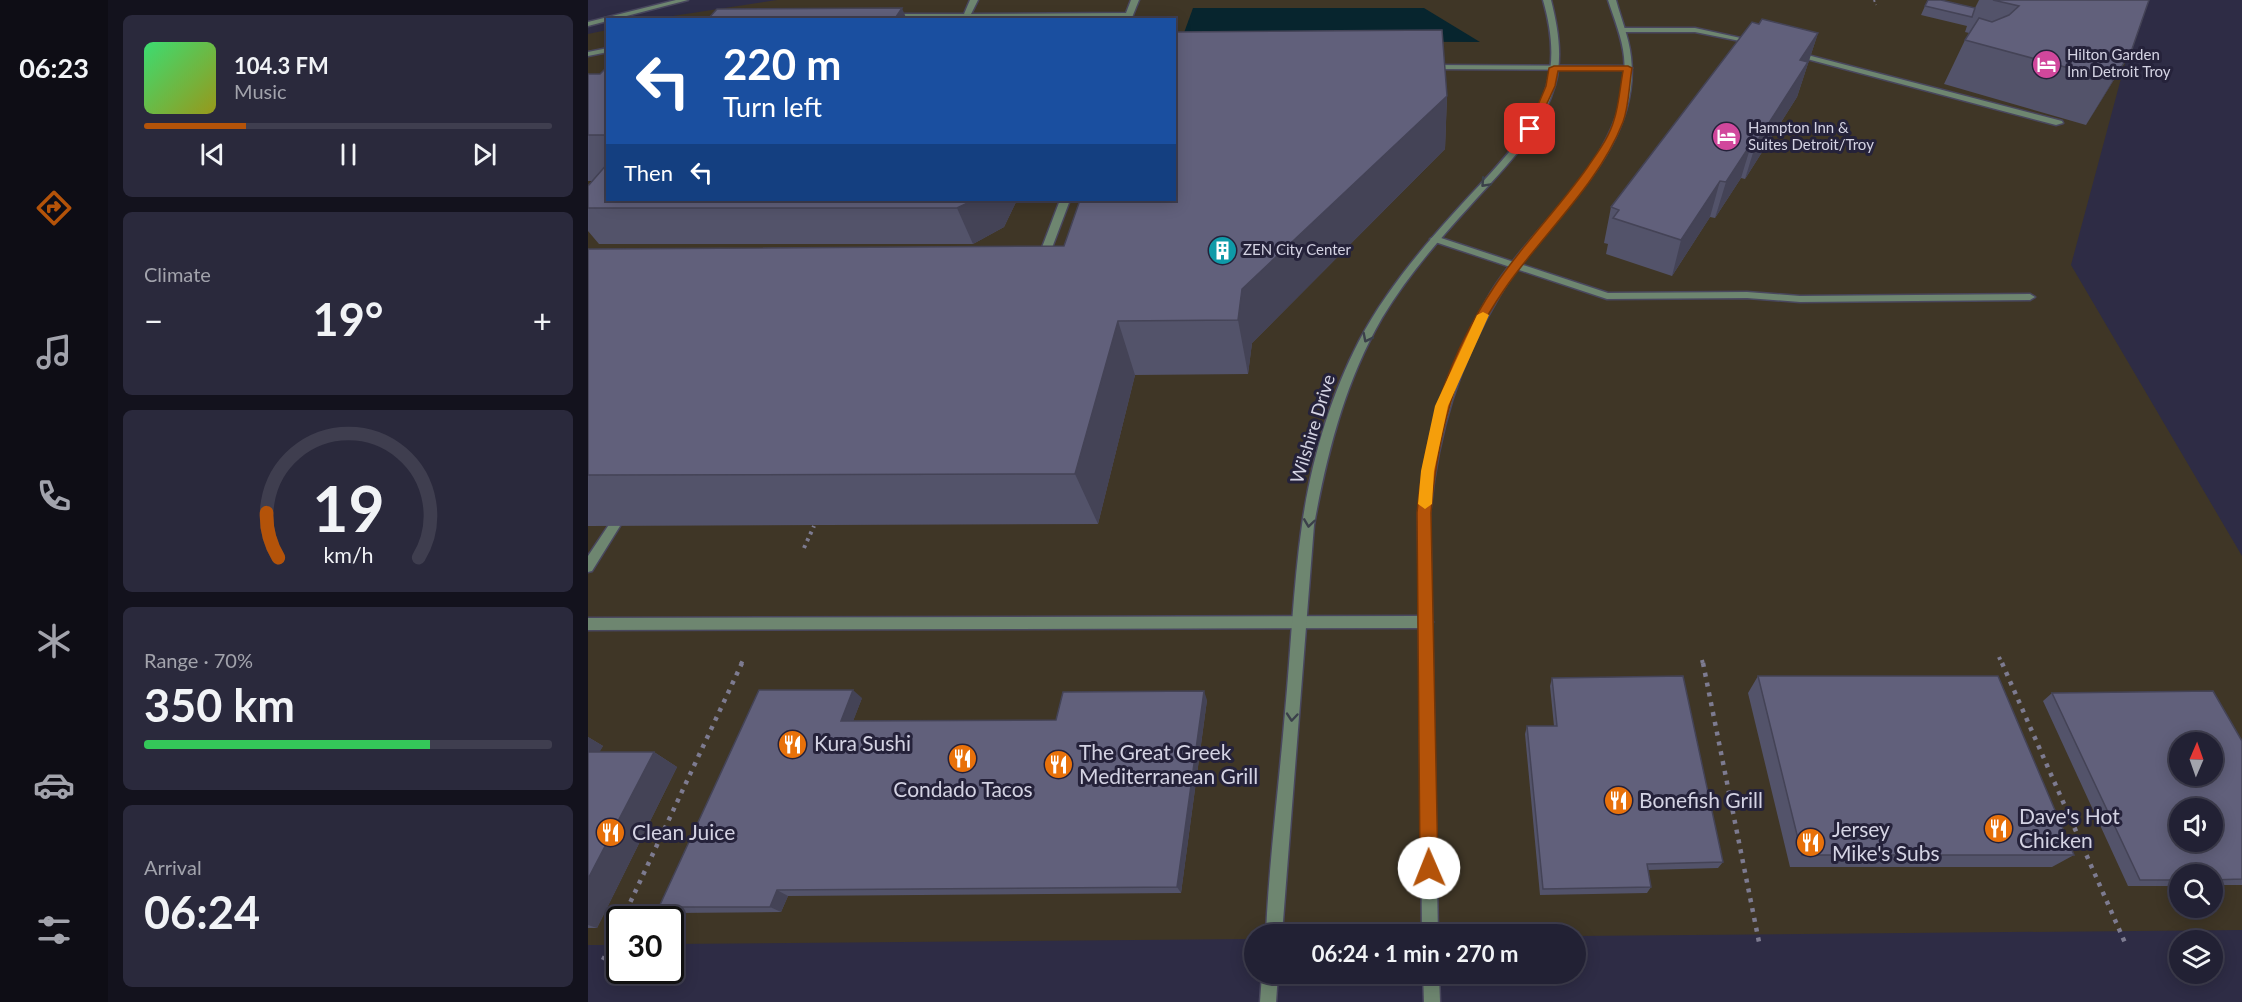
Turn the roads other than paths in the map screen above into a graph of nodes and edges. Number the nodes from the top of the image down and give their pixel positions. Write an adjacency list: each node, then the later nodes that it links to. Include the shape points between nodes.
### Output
1 (684, 0): 9 (street)
2 (974, 0): 7 (street)
3 (1135, 0): 8 (street)
4 (1547, 0): 18 (street, Wilshire Drive, via 1555,45)
5 (1612, 0): 12 (street)
6 (885, 16): 7 (street)
7 (965, 17): 8 (street)
8 (1128, 17)
9 (612, 18)
10 (606, 20): 11 (street)
11 (588, 24)
12 (1623, 30): 13 (street, via 1712,32); 19 (street)
13 (1763, 44)
14 (606, 50): 16 (street)
15 (1786, 51): 20 (street)
16 (588, 54)
17 (1419, 67): 18 (street)
18 (1554, 68): 19 (street); 22 (street, Wilshire Drive, one-way to 22, via 1551,86 1530,129)
19 (1628, 68): 24 (street, via 1619,120 1607,146)
20 (2060, 123)
21 (1065, 201): 23 (street, via 1045,253)
22 (1435, 239): 24 (street); 29 (street, Wilshire Drive, one-way to 29, via 1403,278 1377,319 1354,363 1338,407 1318,468 1308,525)
23 (1021, 253)
24 (1516, 266): 25 (street, via 1607,296); 28 (street, via 1474,330 1442,406 1428,471 1424,513)
25 (2030, 297)
26 (614, 526): 27 (street)
27 (588, 567)
28 (1426, 622): 29 (street); 32 (street)
29 (1300, 623): 30 (street); 31 (street, Wilshire Drive, one-way to 31)
30 (588, 624)
31 (1275, 924)
32 (1430, 924)
33 (1269, 984): 35 (street)
34 (1431, 984): 36 (street)
35 (1268, 1002)
36 (1432, 1002)

